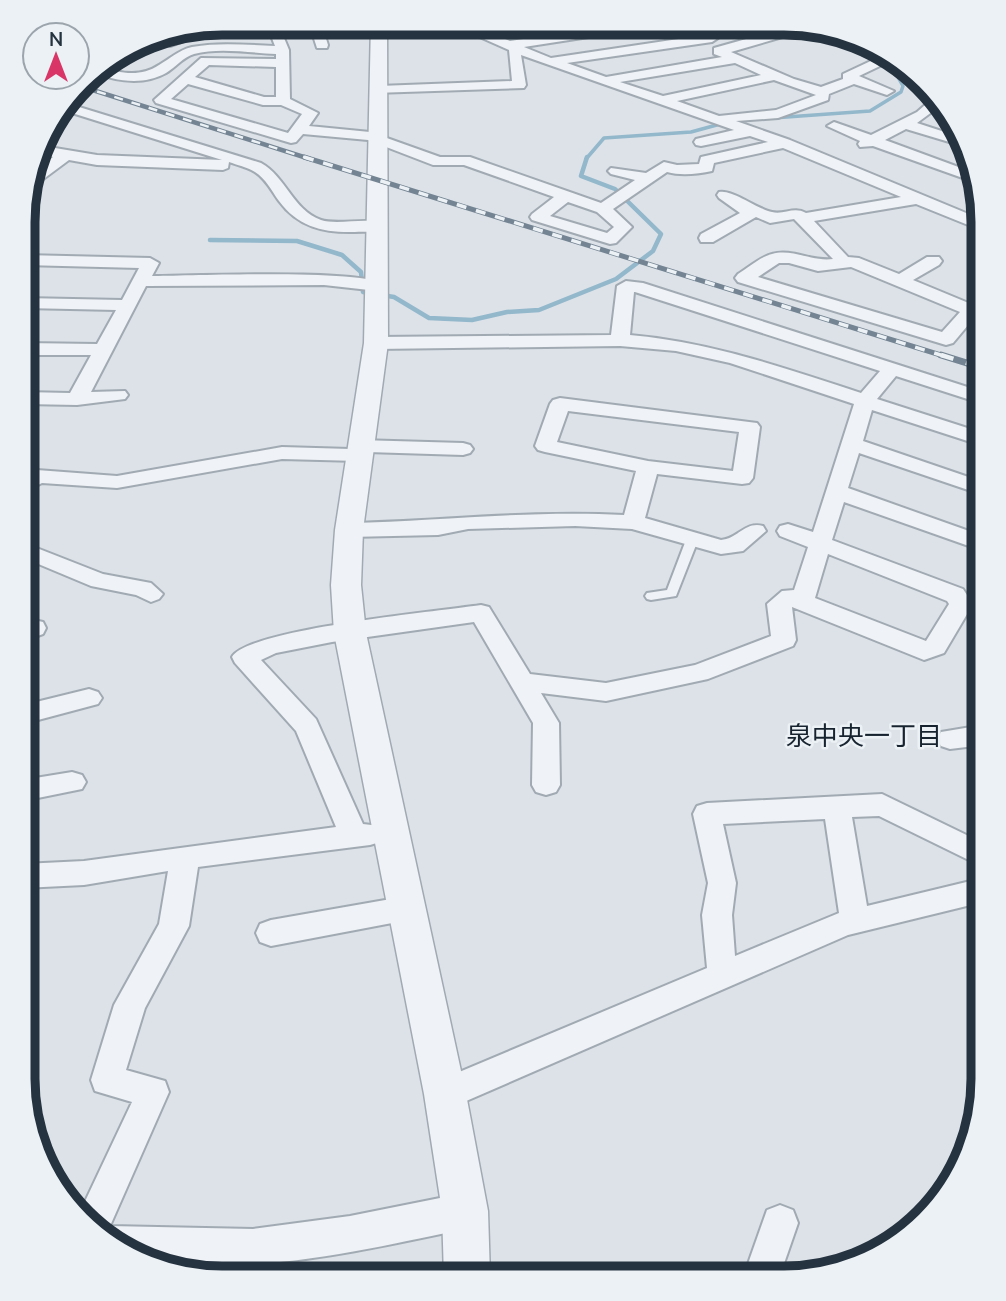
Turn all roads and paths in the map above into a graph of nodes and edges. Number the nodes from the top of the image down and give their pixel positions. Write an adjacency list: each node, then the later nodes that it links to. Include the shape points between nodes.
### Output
1 (277, 35): 14 (street)
2 (319, 35): 11 (street)
3 (379, 35): 24 (street)
4 (477, 35): 12 (street)
5 (585, 35): 12 (street)
6 (709, 35): 10 (street)
7 (769, 35): 9 (street)
8 (779, 35): 9 (street)
9 (771, 37): 13 (street)
10 (712, 38): 13 (street); 17 (street)
11 (322, 45)
12 (512, 48): 17 (street); 24 (street, via 520,85)
13 (725, 50): 16 (street, via 719,51)
14 (283, 56): 19 (street, via 218,48 188,52 151,74); 21 (street, via 206,61); 29 (street)
15 (872, 57): 22 (street, via 848,77)
16 (737, 60): 20 (street); 23 (street)
17 (551, 62): 23 (street)
18 (110, 73): 19 (street)
19 (115, 75): 27 (street, via 110,82)
20 (774, 76): 26 (street); 28 (street)
21 (186, 79): 27 (street); 29 (street, via 263,101)
22 (854, 79): 25 (street); 26 (street)
23 (607, 80): 28 (street)
24 (379, 90): 39 (street)
25 (887, 91)
26 (822, 92): 32 (street, via 823,97 778,114)
27 (148, 95): 36 (street, via 291,139)
28 (664, 100): 32 (street)
29 (283, 101): 36 (street, via 311,113)
30 (932, 107): 34 (street)
31 (73, 109): 33 (street)
32 (721, 120): 37 (street)
33 (116, 122): 46 (street); 48 (street)
34 (905, 124): 38 (street); 41 (street)
35 (834, 126): 41 (street)
36 (300, 129): 39 (street)
37 (751, 131): 40 (street); 42 (street)
38 (951, 138)
39 (379, 139): 56 (street, via 438,162 465,160); 61 (street)
40 (701, 142)
41 (872, 142): 45 (street); 49 (street)
42 (785, 143): 45 (street); 53 (street, via 706,160 707,168 677,169)
43 (49, 152): 44 (street)
44 (65, 155): 46 (street); 51 (street)
45 (820, 157): 47 (street); 55 (street)
46 (97, 160): 48 (street)
47 (789, 160)
48 (256, 166): 61 (street, via 267,172 296,213 322,228)
49 (949, 171): 52 (street); 55 (street)
50 (616, 172): 53 (street)
51 (41, 174)
52 (965, 176)
53 (649, 178): 57 (street)
54 (725, 195): 58 (street)
55 (914, 195): 59 (street, via 878,208); 60 (street)
56 (566, 196): 57 (street); 57 (street, via 538,217 610,239 624,228)
57 (603, 209)
58 (751, 212): 59 (street, via 770,218 798,214); 62 (street)
59 (802, 218): 63 (street)
60 (971, 221)
61 (378, 226): 68 (street)
62 (708, 238)
63 (840, 257)
64 (35, 260): 66 (street, via 150,263)
65 (933, 261): 67 (street)
66 (141, 281): 68 (street, via 324,280); 70 (street)
67 (900, 281): 71 (street); 72 (street, via 853,262 818,266 790,258 775,258 744,278 946,339)
68 (379, 286): 75 (street)
69 (35, 303): 70 (street)
70 (127, 305): 77 (street)
71 (971, 310)
72 (971, 317)
73 (702, 329): 74 (street); 74 (street, via 637,287 626,286); 78 (street); 83 (street)
74 (620, 340): 75 (street)
75 (376, 343): 87 (street)
76 (35, 349): 77 (street)
77 (104, 350): 82 (street)
78 (892, 369): 79 (street); 83 (street)
79 (971, 394)
80 (118, 395): 82 (street)
81 (35, 398): 82 (street)
82 (77, 399)
83 (865, 401): 84 (street); 85 (street)
84 (971, 436)
85 (852, 444): 90 (street); 91 (street)
86 (464, 449): 87 (street)
87 (358, 451): 89 (street, via 282,453 117,482); 93 (street)
88 (648, 467): 88 (street, via 545,446 561,404 750,427 742,478); 92 (street)
89 (35, 478)
90 (971, 485)
91 (838, 492): 97 (street); 98 (street)
92 (634, 522): 93 (street, via 548,519); 96 (street)
93 (349, 530): 103 (street, via 346,584)
94 (755, 531): 96 (street, via 735,546 721,548)
95 (788, 531): 98 (street)
96 (692, 540): 101 (lane, via 672,593)
97 (971, 540)
98 (821, 543): 102 (street); 102 (street, via 955,595 961,604 935,647 924,651)
99 (35, 555): 100 (street, via 99,581 143,588)
100 (151, 594)
101 (651, 596)
102 (802, 601): 104 (street, via 790,597 779,604 784,640 699,673 606,692)
103 (350, 633): 104 (street, via 481,612); 113 (street); 114 (street, via 271,646 244,657 307,726)
104 (523, 681): 110 (street, via 546,723)
105 (89, 698): 106 (street)
106 (35, 712)
107 (971, 736): 108 (street)
108 (950, 739)
109 (72, 782): 111 (street)
110 (546, 785)
111 (35, 790)
112 (837, 808): 115 (street, via 882,806); 120 (street); 122 (street, via 707,814 722,883 718,892 719,957)
113 (393, 832): 114 (street); 119 (street)
114 (354, 836): 116 (street)
115 (971, 850)
116 (185, 857): 117 (street, via 84,873); 125 (street, via 174,926 131,1006 107,1080 153,1092)
117 (35, 875)
118 (971, 893): 120 (street)
119 (408, 908): 121 (street); 123 (street)
120 (855, 921): 122 (street)
121 (271, 933)
122 (724, 974): 123 (street)
123 (445, 1094): 124 (street)
124 (465, 1211): 127 (street, via 253,1247); 128 (street)
125 (96, 1216)
126 (780, 1223): 129 (street)
127 (136, 1245)
128 (467, 1266)
129 (765, 1266)

